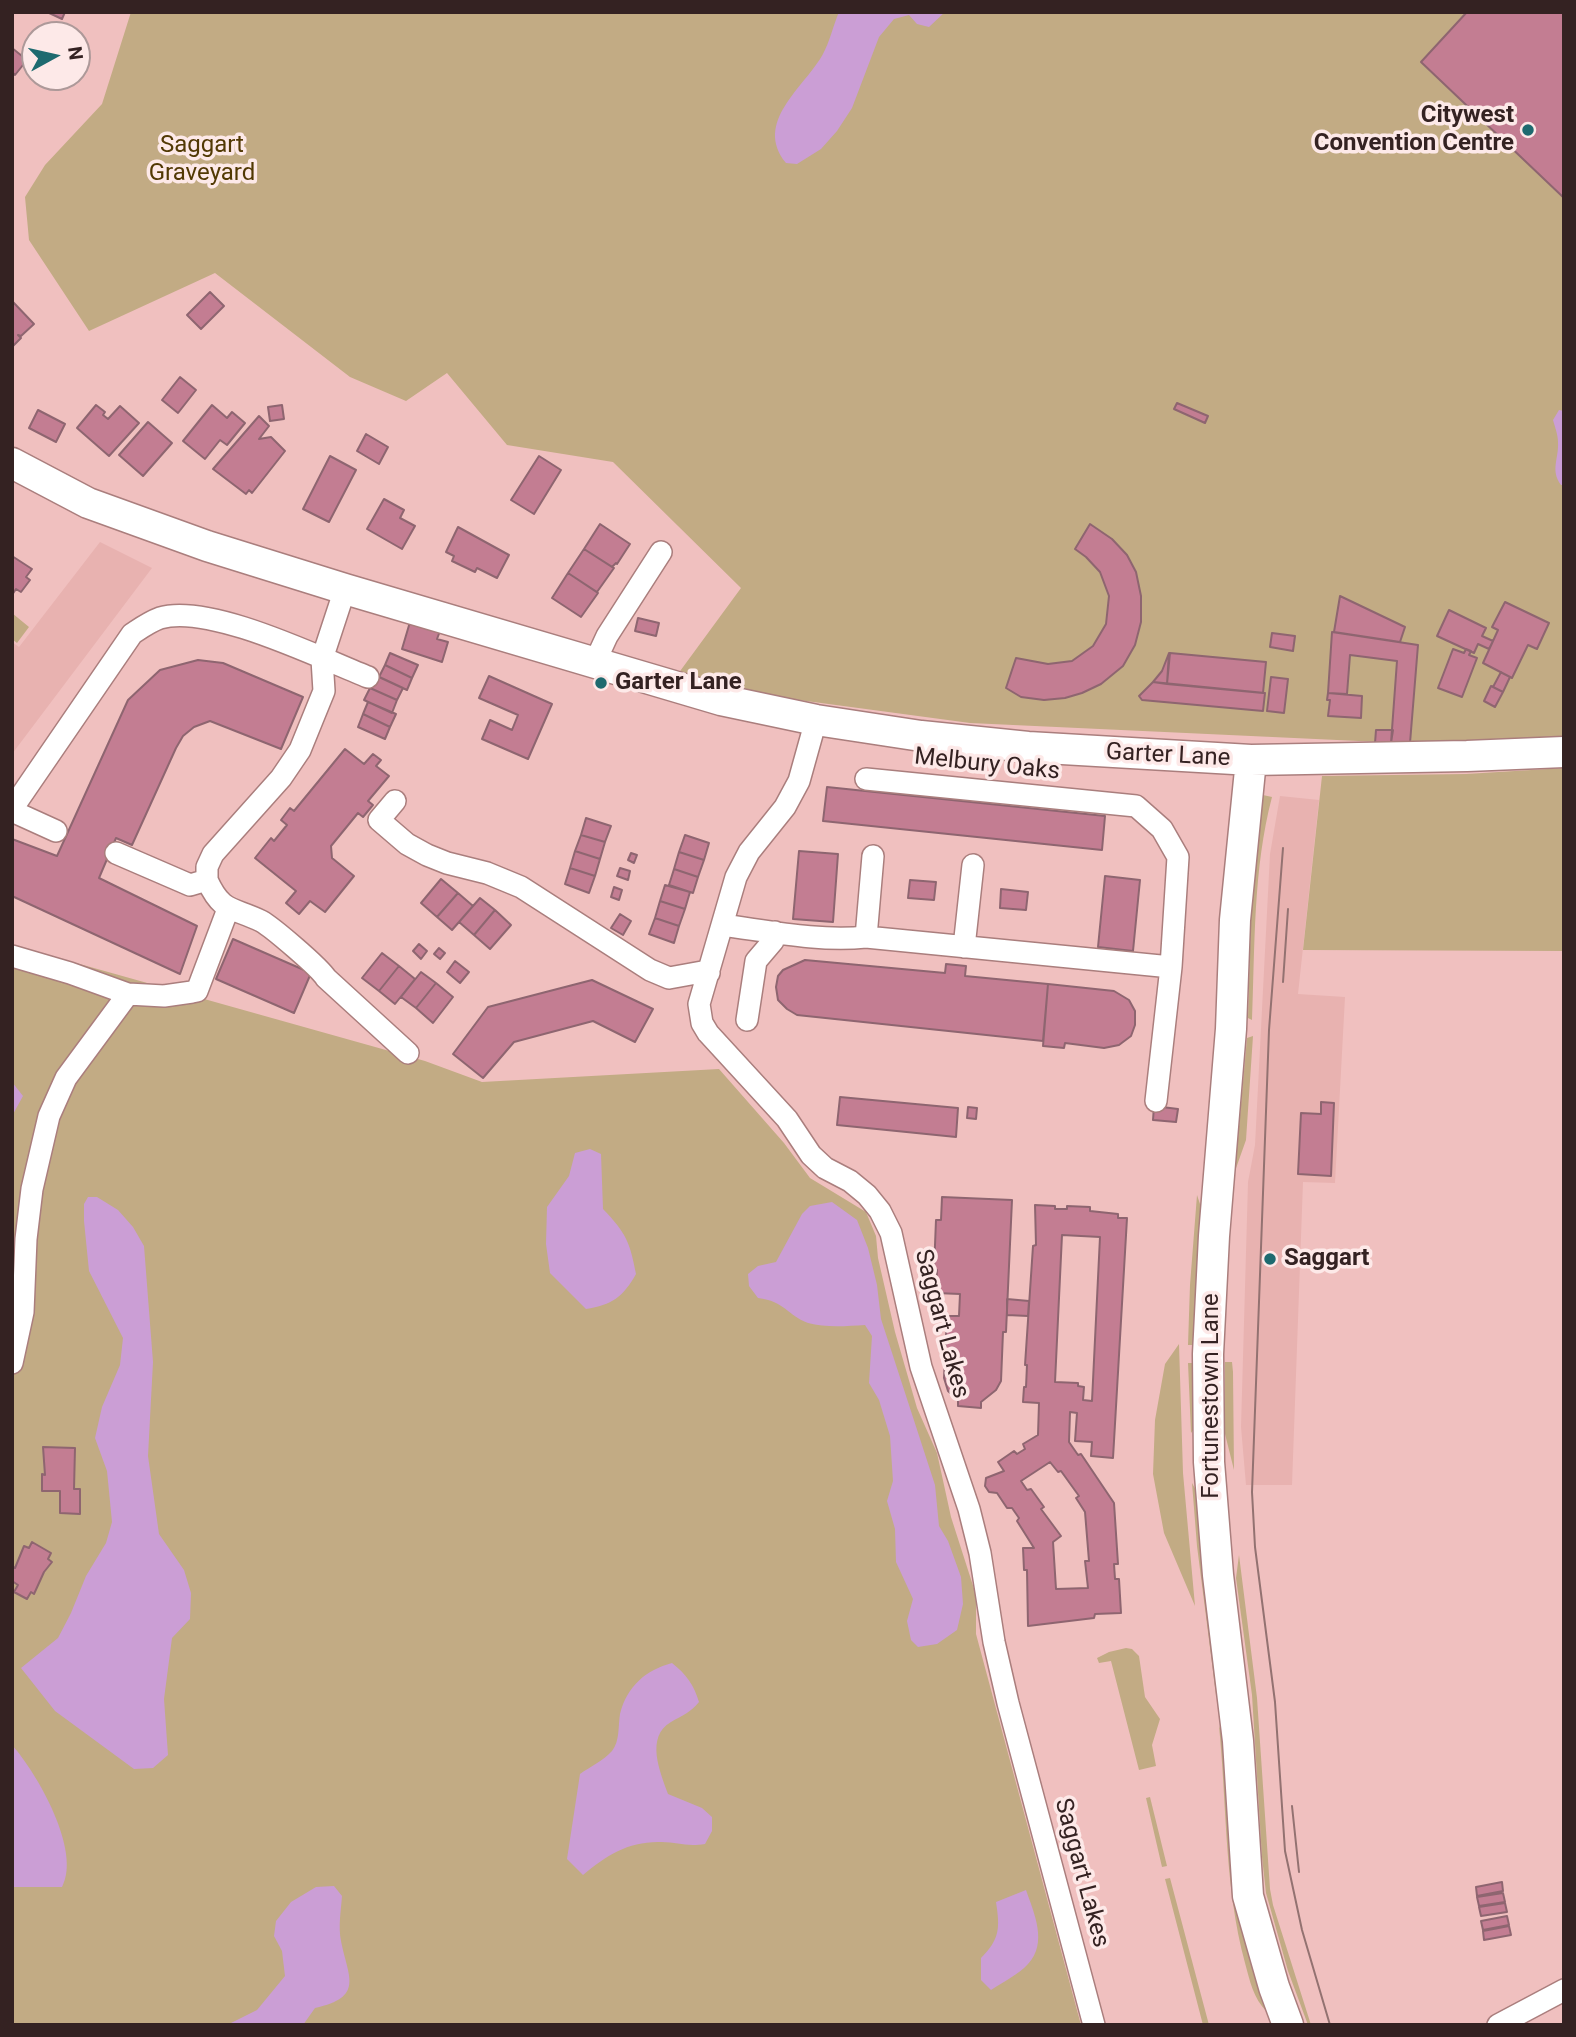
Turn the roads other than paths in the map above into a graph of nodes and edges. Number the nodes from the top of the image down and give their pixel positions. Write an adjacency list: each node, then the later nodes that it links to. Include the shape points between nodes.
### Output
1 (12, 463): 3 (street, Garter Lane, via 131,520)
2 (661, 552): 5 (street)
3 (345, 589): 4 (street); 5 (street, Garter Lane)
4 (322, 659): 6 (street); 12 (street, via 219,620 179,616 145,624 120,650); 17 (street, via 324,691 300,750 273,788 212,855)
5 (594, 663): 7 (street, Garter Lane, via 721,700)
6 (368, 677)
7 (817, 720): 9 (street, Garter Lane, via 1028,747); 19 (street, Saggart Lakes, via 799,780 785,807 749,852 736,877)
8 (1564, 752): 9 (street, Garter Lane)
9 (1251, 760): 33 (street, Fortunestown Lane, via 1235,920 1214,1236 1209,1462 1238,1741 1248,1896)
10 (866, 779): 24 (street, Melbury Oaks, via 1136,806 1162,829 1178,857)
11 (395, 801): 25 (street, via 379,820 407,844 447,863 521,887 650,970 669,978)
12 (12, 810): 13 (street)
13 (56, 831)
14 (116, 853): 17 (street, via 190,885)
15 (873, 856): 21 (street)
16 (973, 865): 22 (street)
17 (207, 880): 18 (street, via 215,898)
18 (228, 909): 26 (street, via 197,991 164,996); 28 (street, via 262,922 319,968)
19 (722, 925): 20 (street); 25 (street, Saggart Lakes)
20 (775, 932): 21 (street); 27 (street, via 756,961)
21 (866, 937): 22 (street)
22 (964, 947): 24 (street)
23 (12, 956): 26 (street)
24 (1171, 967): 29 (street, Melbury Oaks)
25 (709, 974): 32 (street, Saggart Lakes, via 699,1004 708,1033 769,1099 811,1154 867,1195 891,1233 921,1367 969,1509 1008,1703)
26 (128, 994): 30 (street, via 66,1077 49,1116 32,1189 23,1312)
27 (747, 1020)
28 (408, 1052)
29 (1156, 1101)
30 (12, 1363)
31 (1564, 1990): 34 (street)
32 (1094, 2025)
33 (1288, 2025)
34 (1498, 2025)

